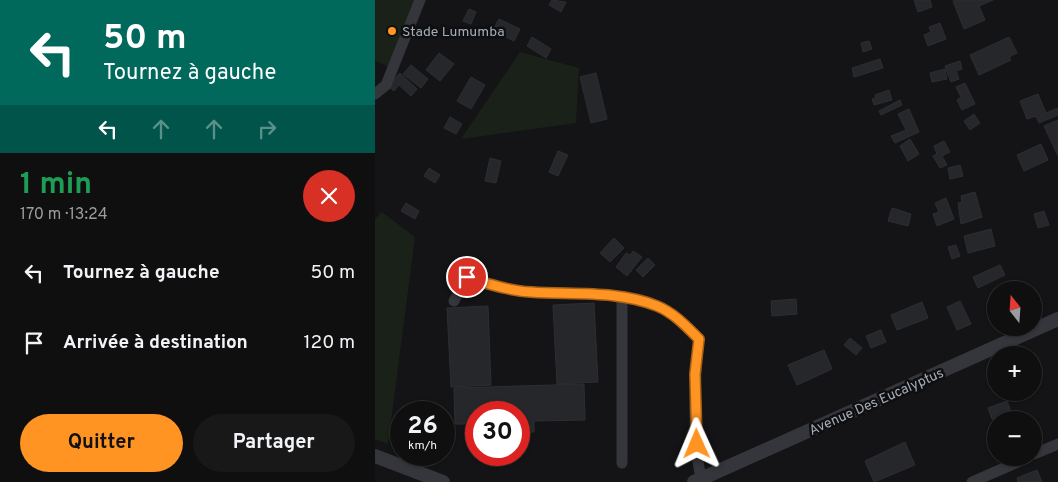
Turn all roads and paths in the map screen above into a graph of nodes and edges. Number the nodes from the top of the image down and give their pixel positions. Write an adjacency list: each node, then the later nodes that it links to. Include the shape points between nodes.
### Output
1 (420, 0): 2 (street, via 386,84)
2 (375, 94)
3 (622, 297): 4 (street, via 528,292 489,285 467,277); 9 (street); 11 (street, via 657,306 679,318 699,339 695,374)
4 (454, 301)
5 (1058, 319): 11 (street, Avenue Des Eucalyptus)
6 (1058, 444): 7 (street)
7 (1042, 451)
8 (375, 456): 12 (street)
9 (622, 463)
10 (1009, 466): 13 (street)
11 (697, 481)
12 (443, 482)
13 (972, 482)

